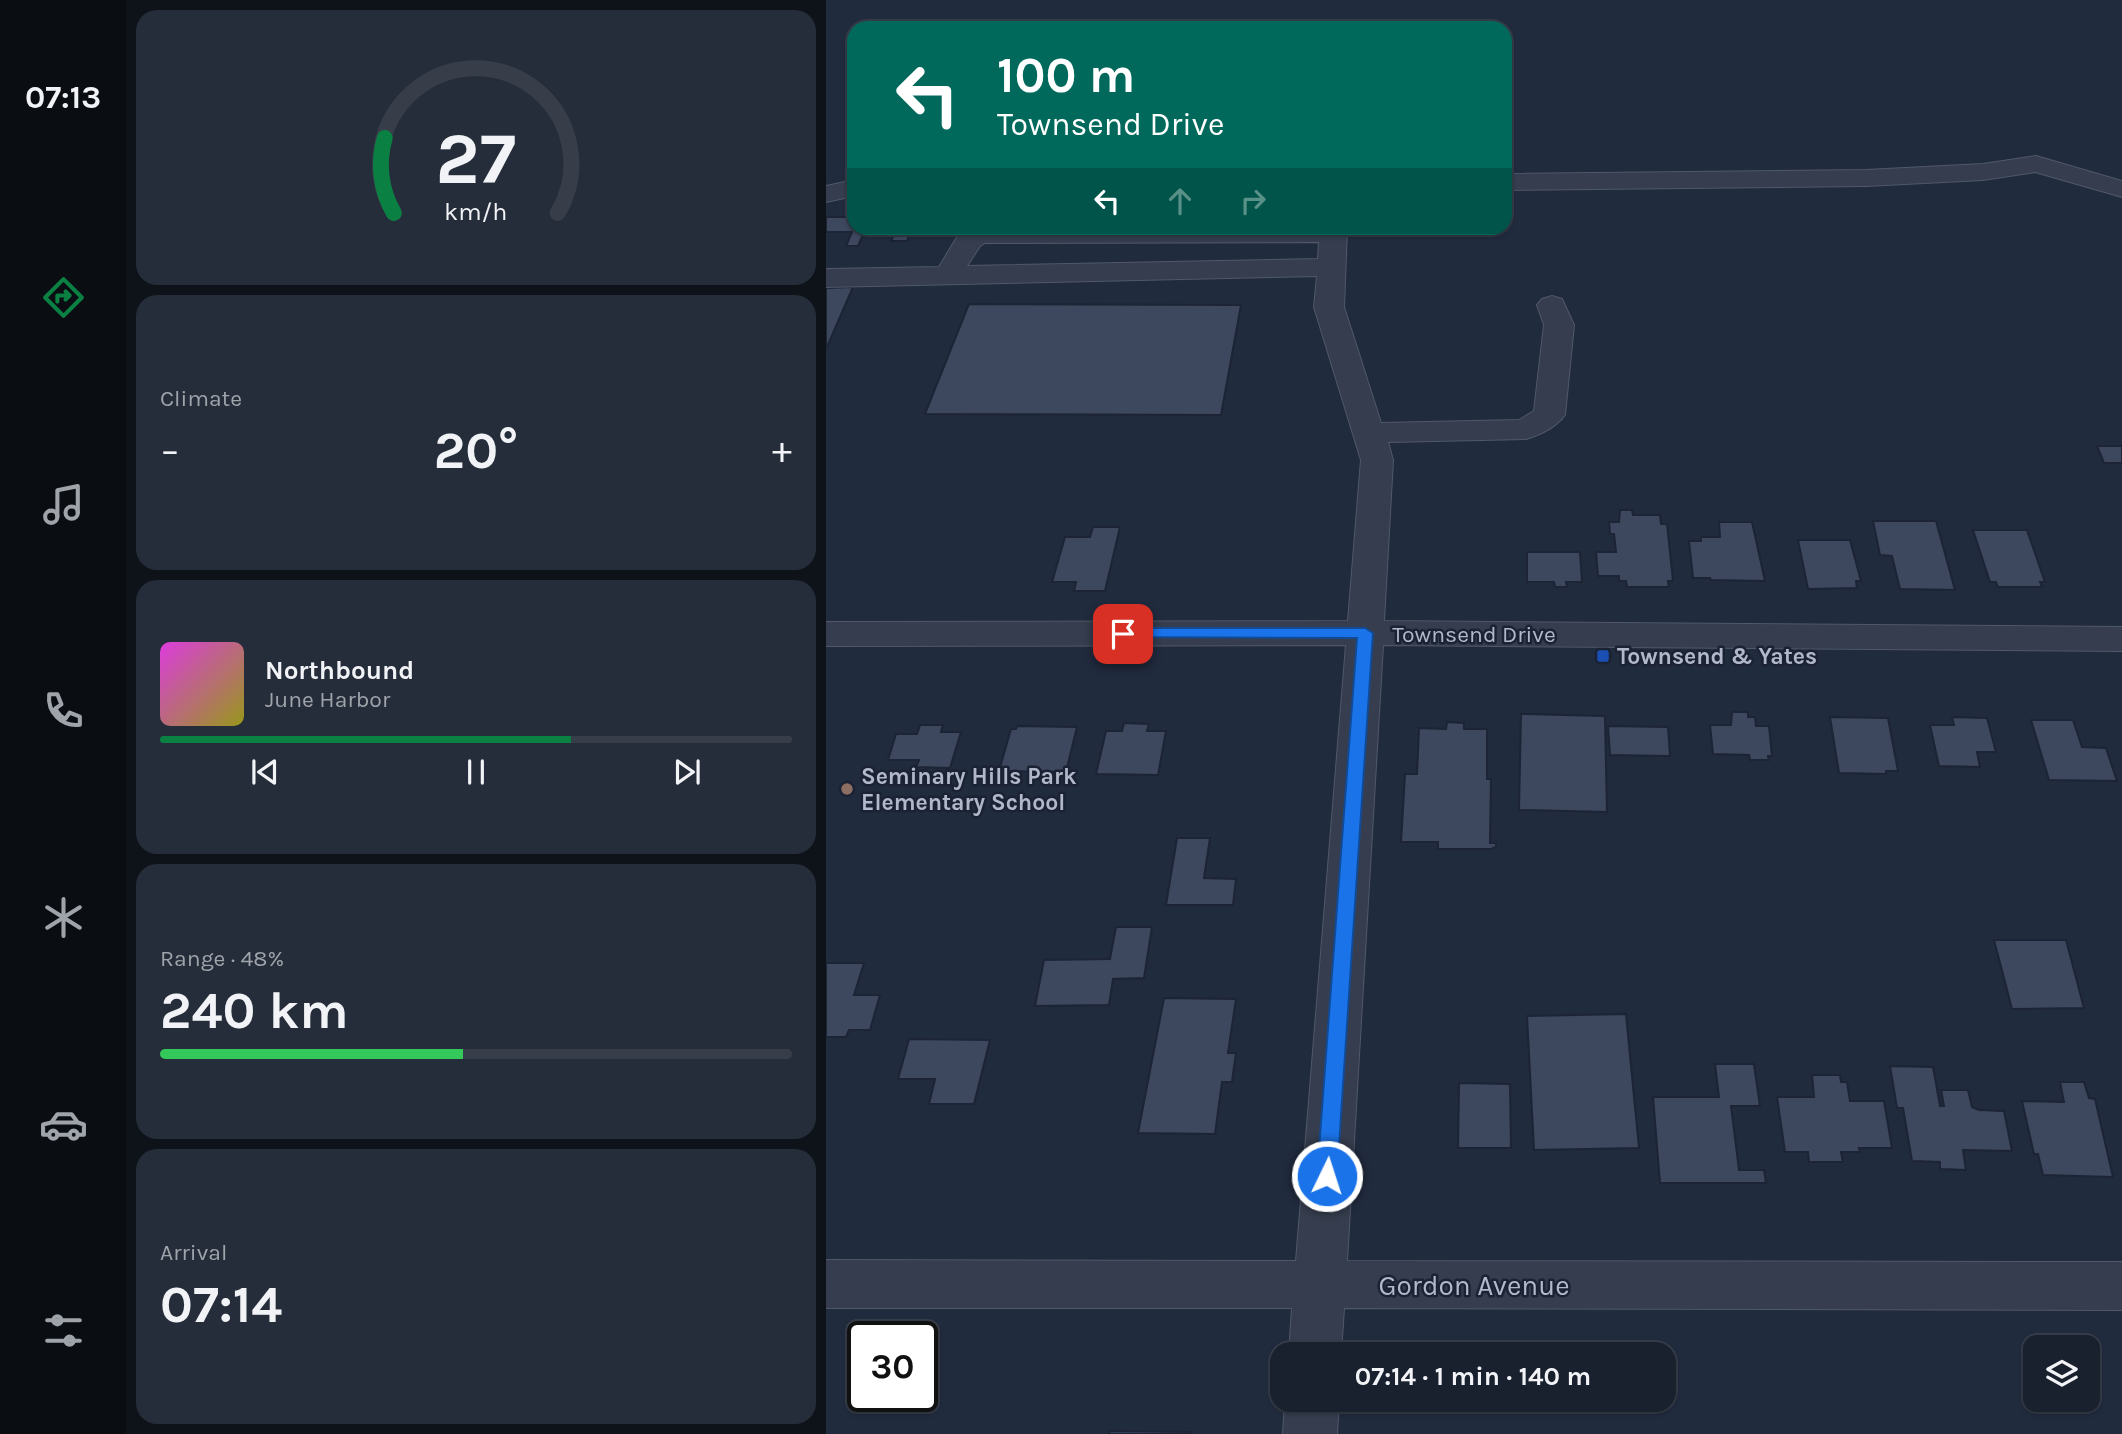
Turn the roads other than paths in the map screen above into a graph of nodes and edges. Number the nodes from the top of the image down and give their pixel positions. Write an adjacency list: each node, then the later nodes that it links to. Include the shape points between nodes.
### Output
1 (1512, 182): 2 (street, via 1866,178 1983,172 2036,164)
2 (2122, 189)
3 (847, 190): 4 (street)
4 (826, 194)
5 (981, 235): 8 (street, via 969,240)
6 (1334, 235): 7 (street)
7 (1332, 267): 8 (street); 11 (street, via 1329,307)
8 (948, 275): 9 (street)
9 (826, 278)
10 (1552, 304): 11 (street, via 1559,325 1549,415 1525,429)
11 (1373, 447): 12 (street)
12 (1365, 633): 13 (street, Townsend Drive); 14 (street, Townsend Drive); 16 (street)
13 (826, 634)
14 (2122, 639)
15 (826, 1284): 16 (street, Gordon Avenue)
16 (1320, 1285): 17 (street, Gordon Avenue); 18 (street)
17 (2122, 1286)
18 (1316, 1342)
19 (1311, 1412): 20 (street)
20 (1310, 1434)

